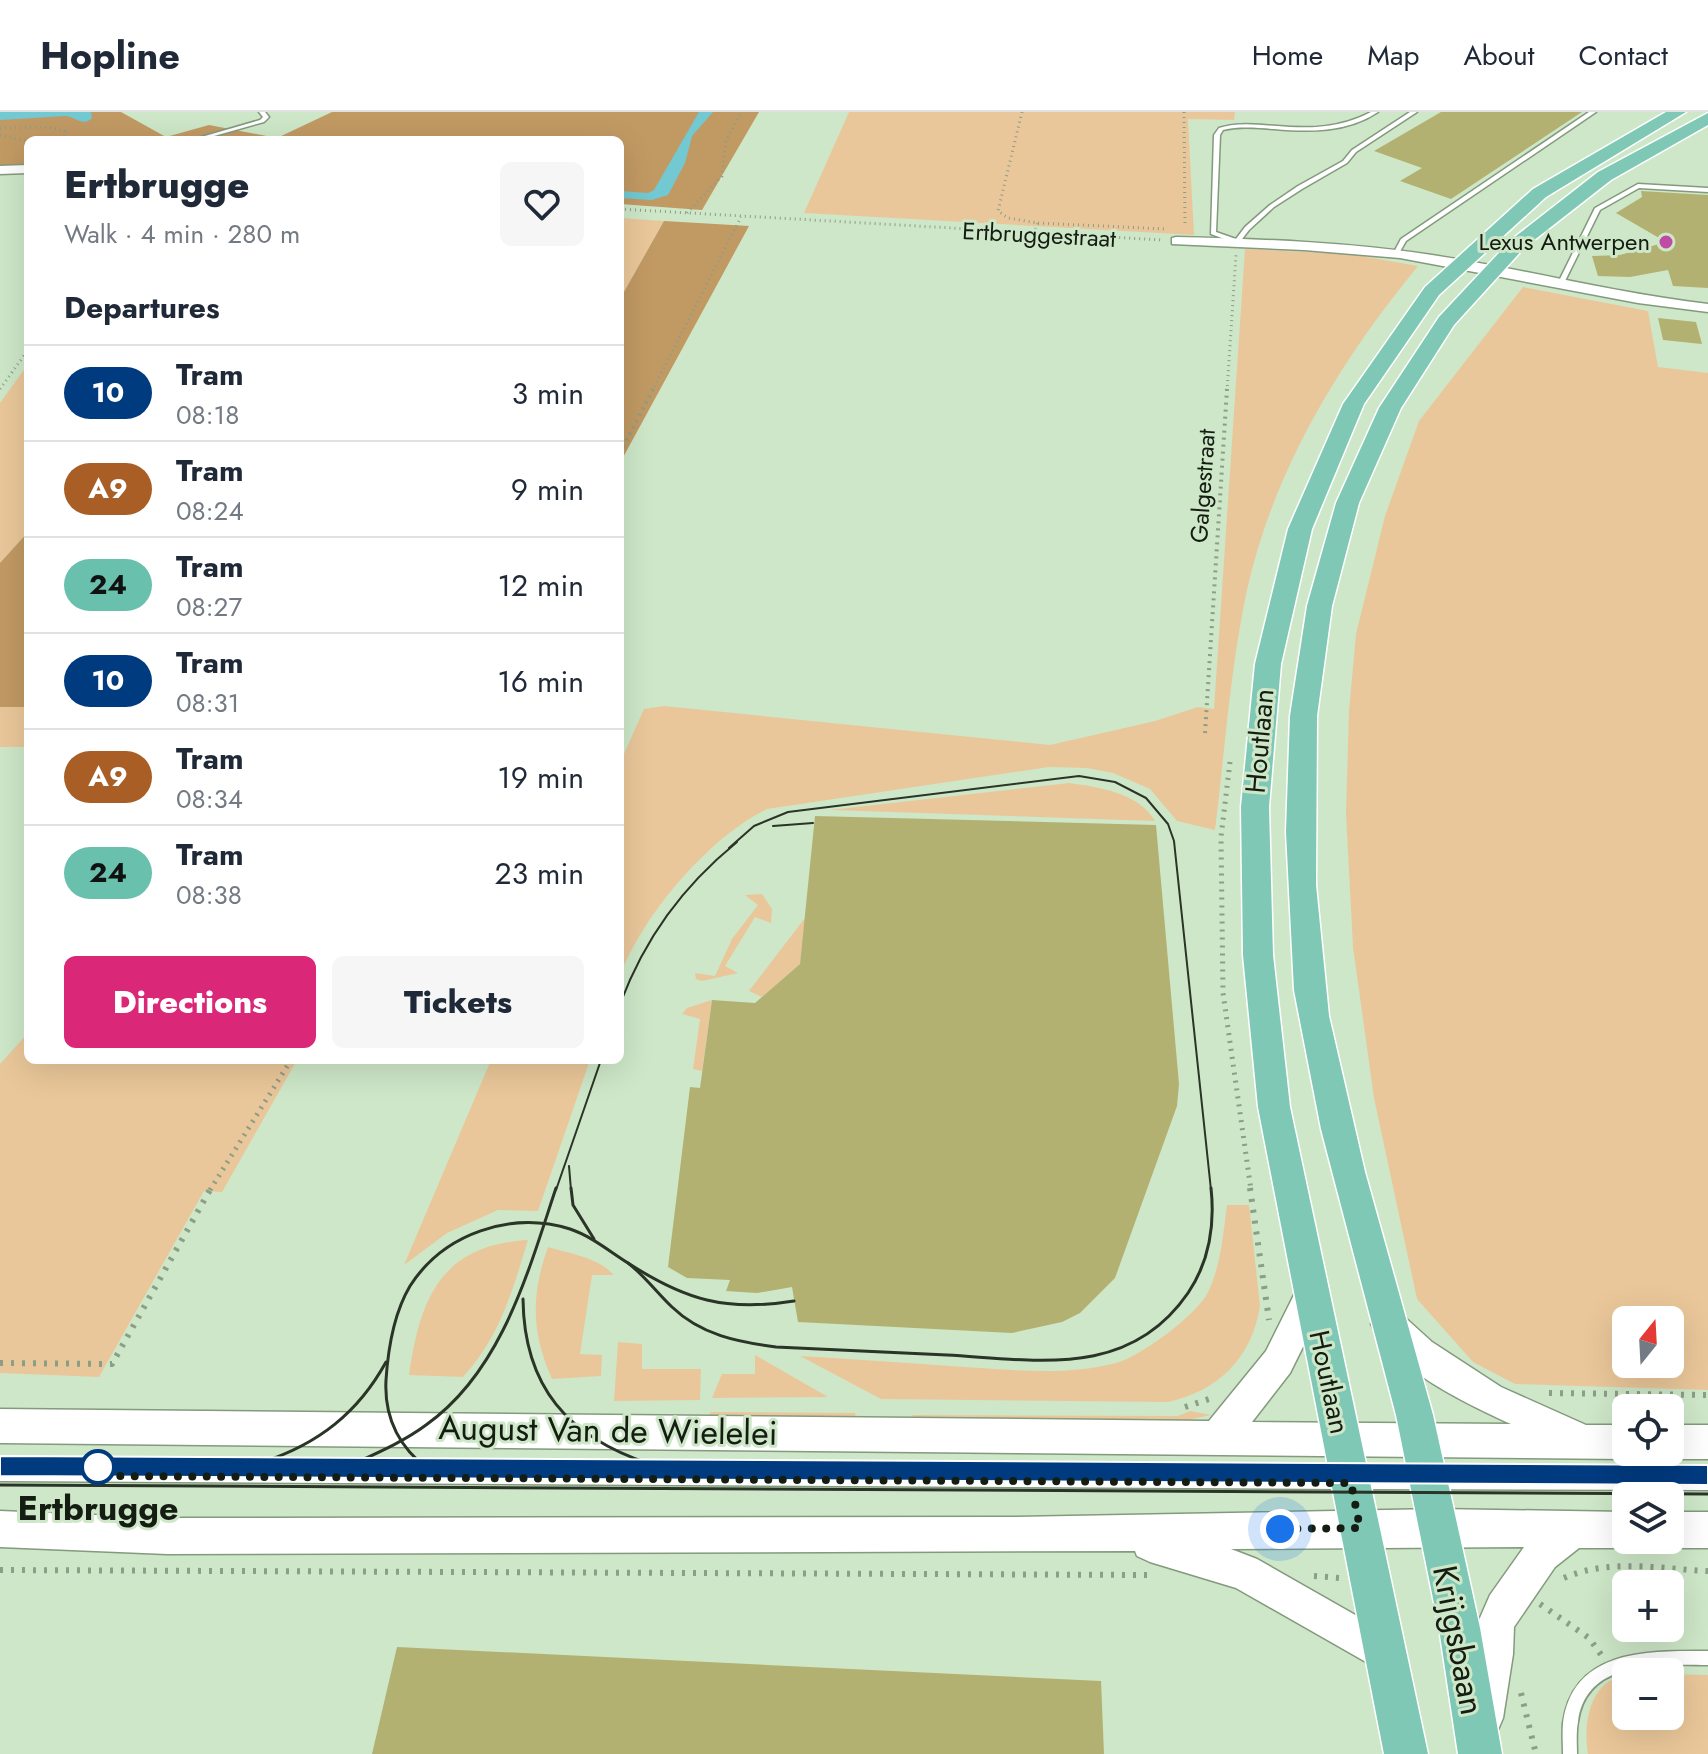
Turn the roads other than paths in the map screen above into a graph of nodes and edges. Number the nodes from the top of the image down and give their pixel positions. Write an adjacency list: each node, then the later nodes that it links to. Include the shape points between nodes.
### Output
1 (262, 112): 9 (lane, via 262,121)
2 (1246, 112): 8 (lane)
3 (1375, 112): 8 (lane, via 1356,124 1314,130)
4 (1414, 112): 14 (lane, via 1274,204)
5 (1593, 112): 15 (lane, via 1403,240)
6 (1678, 112): 16 (main road, Houtlaan, via 1555,181)
7 (1708, 118): 17 (main road, Houtlaan, via 1587,187)
8 (1245, 126): 14 (lane, via 1227,127 1217,135 1213,233)
9 (208, 136)
10 (24, 169): 11 (street)
11 (0, 170)
12 (1708, 190): 18 (lane, via 1638,186 1597,209)
13 (1177, 233): 14 (street)
14 (1237, 242): 15 (street)
15 (1396, 254): 16 (street)
16 (1457, 264): 17 (street); 20 (main road, Houtlaan, via 1399,331 1331,445 1289,559 1265,669 1254,783 1254,893 1275,1111)
17 (1490, 271): 18 (street); 21 (main road, Houtlaan, via 1413,366 1367,451 1316,616 1303,724 1299,802 1306,959 1318,1041)
18 (1560, 285): 19 (street)
19 (1708, 308)
20 (1312, 1294): 23 (main road, Houtlaan); 24 (main road, via 1278,1362)
21 (1388, 1324): 25 (main road, Houtlaan); 26 (main road, via 1461,1382)
22 (0, 1426): 24 (main road, August Van de Wielelei)
23 (1342, 1439): 24 (main road, August Van de Wielelei); 25 (main road, August Van de Wielelei); 31 (main road, Houtlaan)
24 (1216, 1440)
25 (1419, 1440): 26 (main road, August Van de Wielelei); 32 (main road, Houtlaan)
26 (1585, 1442): 27 (main road, August Van de Wielelei)
27 (1612, 1442)
28 (1684, 1442): 29 (main road)
29 (1708, 1442)
30 (0, 1475): 31 (lane, August Van de Wielelei)
31 (1351, 1483): 32 (lane, August Van de Wielelei); 35 (main road, Houtlaan)
32 (1428, 1483): 33 (lane, August Van de Wielelei); 34 (main road, Houtlaan)
33 (1708, 1484)
34 (1438, 1527): 35 (main road); 37 (main road); 42 (main road, Krijgsbaan)
35 (1360, 1528): 39 (main road); 40 (main road)
36 (0, 1529): 39 (main road, via 167,1536)
37 (1572, 1530): 38 (main road); 42 (main road, via 1542,1554 1503,1608 1495,1627)
38 (1612, 1530)
39 (1102, 1534): 40 (main road, via 1183,1550 1244,1572)
40 (1387, 1655): 43 (main road)
41 (1708, 1658): 44 (lane, via 1656,1657 1608,1666 1587,1682 1576,1700)
42 (1479, 1748)
43 (1406, 1754)
44 (1570, 1754)

